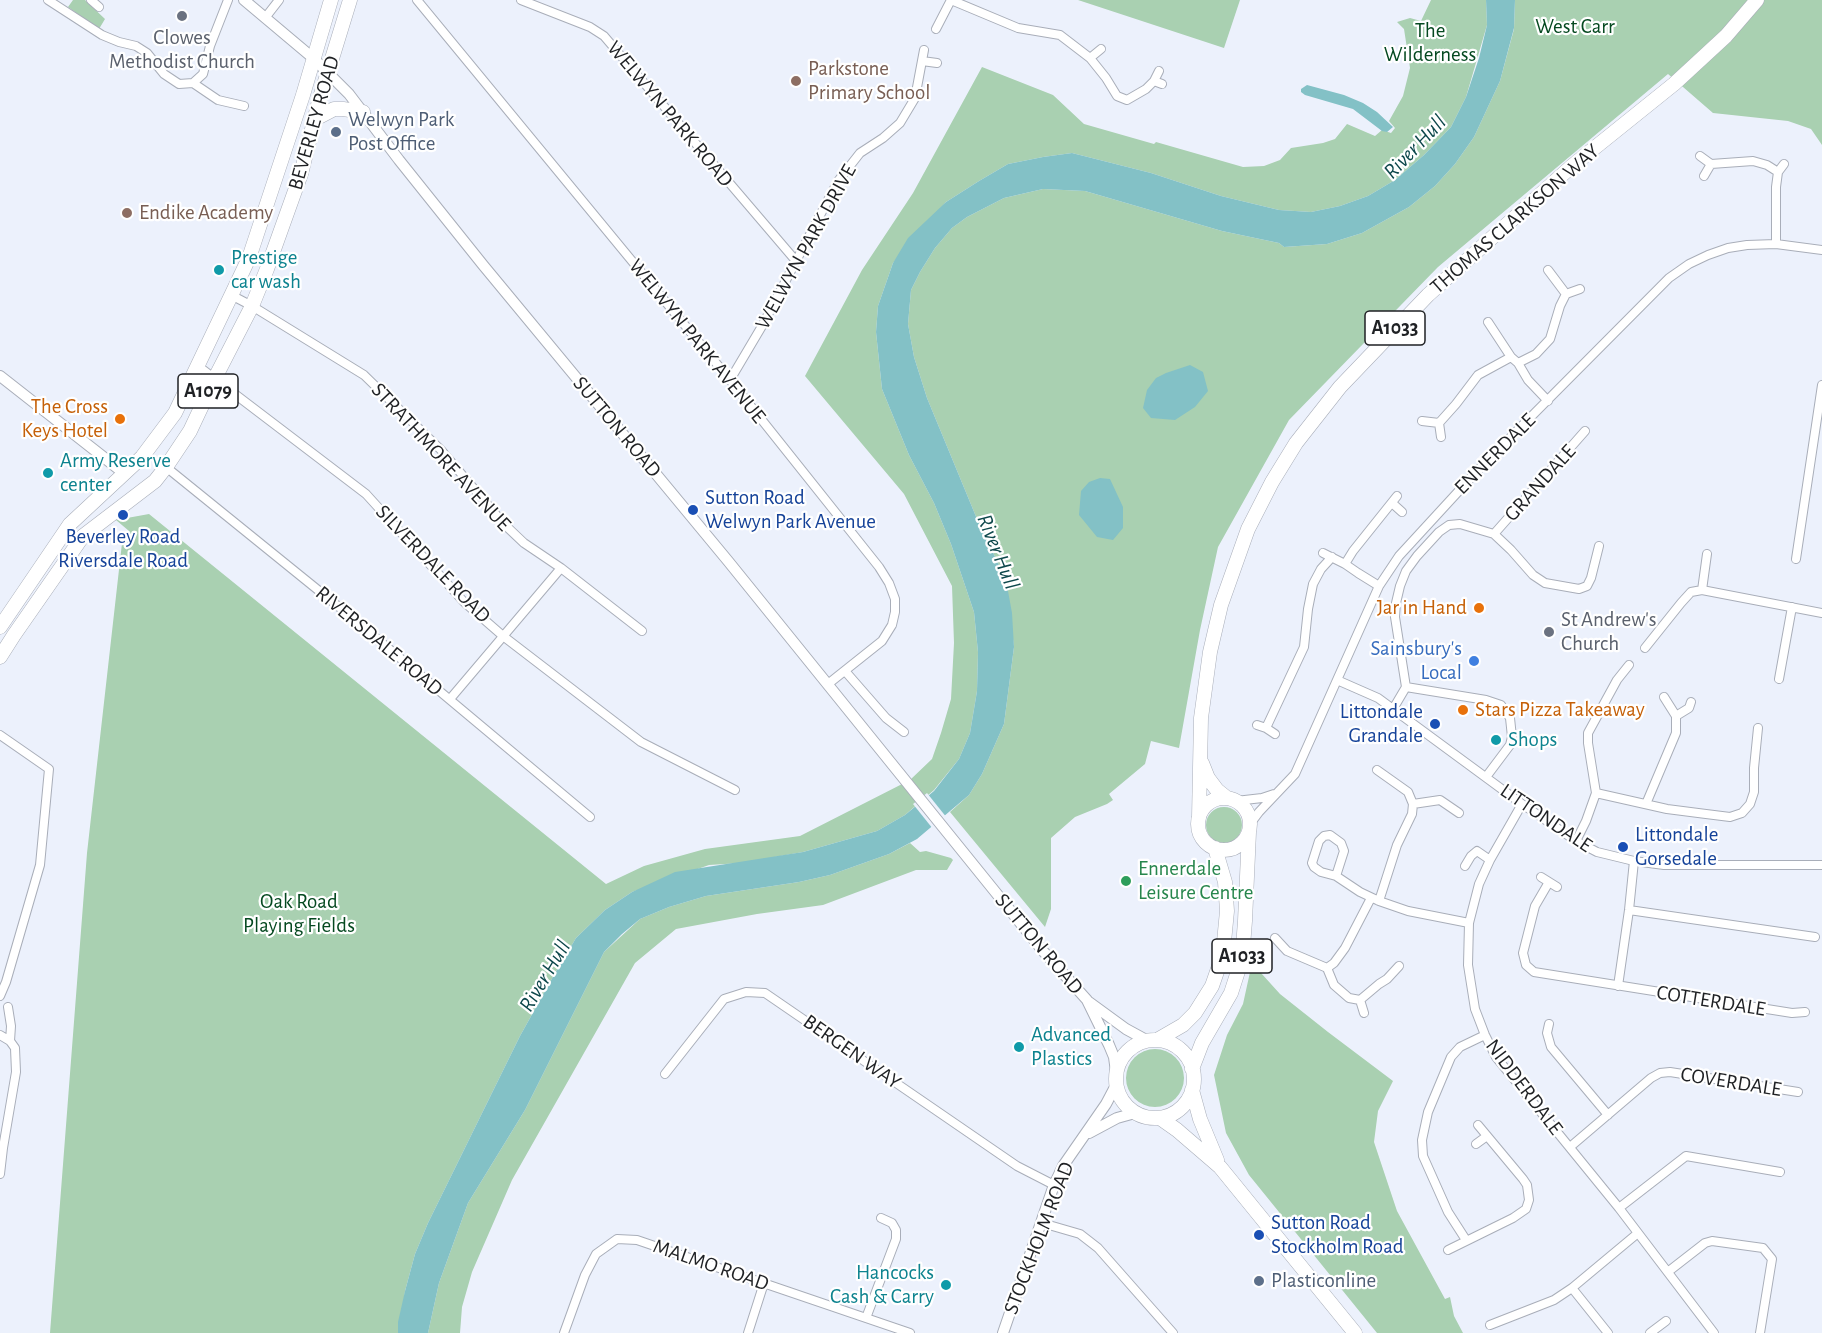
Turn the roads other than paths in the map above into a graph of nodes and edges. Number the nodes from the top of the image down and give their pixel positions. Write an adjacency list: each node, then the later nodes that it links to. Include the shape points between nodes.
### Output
1 (48, 0): 23 (street, via 102,35 147,53 164,74 179,84)
2 (92, 0): 12 (street)
3 (228, 0): 23 (street, via 203,74)
4 (244, 0): 13 (street, SUTTON ROAD)
5 (279, 0): 13 (street)
6 (331, 0): 17 (main road, BEVERLEY ROAD / A1079)
7 (350, 0): 22 (main road, BEVERLEY ROAD / A1079)
8 (417, 0): 48 (street, WELWYN PARK AVENUE)
9 (521, 0): 36 (street, WELWYN PARK ROAD, via 604,36)
10 (951, 0): 14 (street); 18 (street, via 1018,28 1060,35)
11 (1757, 0): 95 (main road, THOMAS CLARKSON WAY / A1033, via 1726,36 1674,84 1572,166 1435,288 1361,363 1311,422 1261,502 1229,579 1215,626 1206,680)
12 (99, 7)
13 (265, 18): 17 (street, SUTTON ROAD)
14 (936, 28)
15 (1101, 49): 18 (street)
16 (924, 50): 19 (street, WELWYN PARK DRIVE)
17 (314, 58): 22 (street, SUTTON ROAD); 32 (main road, BEVERLEY ROAD / A1079)
18 (1090, 58): 21 (street, via 1117,96 1127,100 1158,82)
19 (922, 61): 20 (street); 36 (street, WELWYN PARK DRIVE, via 915,98 900,123 860,153 838,181)
20 (938, 63)
21 (1159, 71)
22 (328, 72): 25 (street, SUTTON ROAD); 26 (main road, BEVERLEY ROAD / A1079)
23 (193, 83): 24 (street, via 218,100)
24 (245, 106)
25 (363, 112): 26 (main road, via 334,109); 84 (street, SUTTON ROAD, via 498,283)
26 (315, 119): 33 (main road, BEVERLEY ROAD / A1079)
27 (1700, 156): 29 (street)
28 (1784, 164): 30 (street)
29 (1711, 165): 30 (street, via 1753,161); 31 (street)
30 (1778, 172): 34 (street)
31 (1704, 176)
32 (268, 202): 33 (main road); 40 (main road, BEVERLEY ROAD / A1079, via 249,258)
33 (289, 208): 41 (main road, BEVERLEY ROAD / A1079)
34 (1776, 244): 35 (street, ENNERDALE); 50 (street, ENNERDALE, via 1728,248 1689,264 1669,278)
35 (1822, 250)
36 (796, 261): 48 (street, WELWYN PARK DRIVE)
37 (1548, 270): 39 (street)
38 (1580, 289): 39 (street)
39 (1566, 294): 44 (street, via 1550,339 1536,354)
40 (231, 295): 41 (street, STRATHMORE AVENUE); 45 (main road, BEVERLEY ROAD / A1079)
41 (252, 306): 47 (main road, BEVERLEY ROAD / A1079); 68 (street, STRATHMORE AVENUE, via 364,375 441,450 504,524)
42 (1488, 322): 43 (street)
43 (1510, 357): 44 (street); 52 (street, via 1479,375)
44 (1518, 363): 50 (street)
45 (198, 366): 47 (street, SILVERDALE ROAD); 55 (main road, BEVERLEY ROAD / A1079, via 175,413)
46 (0, 376): 59 (street)
47 (215, 378): 57 (main road, BEVERLEY ROAD / A1079); 77 (street, SILVERDALE ROAD, via 366,494 464,602)
48 (730, 380): 81 (street, WELWYN PARK AVENUE, via 879,567 895,598 892,625 882,641)
49 (1822, 385): 53 (street)
50 (1548, 401): 70 (street, ENNERDALE, via 1438,512 1399,556)
51 (1422, 421): 52 (street)
52 (1439, 423): 56 (street)
53 (1818, 430): 66 (street)
54 (1585, 431): 61 (street, GRANDALE)
55 (158, 436): 57 (main road); 59 (main road, BEVERLEY ROAD / A1079)
56 (1441, 437)
57 (181, 445): 58 (main road, BEVERLEY ROAD / A1079)
58 (166, 467): 72 (main road, BEVERLEY ROAD / A1079, via 155,481 83,536); 87 (street, RIVERSDALE ROAD)
59 (125, 474): 69 (main road, BEVERLEY ROAD / A1079, via 70,524)
60 (1402, 512): 67 (street, via 1394,500)
61 (1494, 534): 62 (street, GRANDALE, via 1545,583 1579,589 1587,586 1591,578); 85 (street, GRANDALE, via 1460,524 1449,525 1406,571 1395,617)
62 (1599, 546)
63 (1323, 553): 65 (street)
64 (1707, 554): 71 (street)
65 (1332, 557): 67 (street); 93 (street, via 1314,584 1304,647 1262,727)
66 (1796, 559)
67 (1345, 564): 70 (street)
68 (561, 568): 76 (street, STRATHMORE AVENUE); 77 (street)
69 (28, 585): 72 (main road); 75 (main road, BEVERLEY ROAD / A1079)
70 (1379, 586): 83 (street, ENNERDALE)
71 (1702, 590): 73 (street); 78 (street, via 1691,592 1680,603)
72 (41, 595): 79 (main road, BEVERLEY ROAD / A1079)
73 (1792, 607): 74 (street); 82 (street)
74 (1822, 613)
75 (0, 627)
76 (642, 631)
77 (503, 636): 87 (street); 98 (street, SILVERDALE ROAD, via 641,742)
78 (1645, 648)
79 (0, 657)
80 (1629, 665): 100 (street, via 1588,733)
81 (845, 671): 84 (street, WELWYN PARK AVENUE); 92 (street, via 886,718)
82 (1779, 679)
83 (1337, 680): 89 (street, LITTONDALE); 99 (street, ENNERDALE, via 1294,774)
84 (828, 684): 126 (street, SUTTON ROAD)
85 (1406, 687): 89 (street); 97 (street, via 1501,705 1510,718 1512,737)
86 (1664, 697): 90 (street)
87 (450, 699): 106 (street, RIVERSDALE ROAD)
88 (1691, 702): 90 (street)
89 (1393, 709): 97 (street, LITTONDALE)
90 (1677, 716): 104 (street, via 1676,733)
91 (1758, 728): 104 (street, via 1754,792 1742,813 1730,817)
92 (904, 732)
93 (1275, 734)
94 (0, 735): 125 (street, via 49,769 40,865)
95 (1201, 762): 101 (main road, via 1217,790); 107 (main road, A1033)
96 (1377, 770): 102 (street, via 1408,792)
97 (1486, 777): 103 (street, LITTONDALE)
98 (735, 790)
99 (1276, 793): 101 (street, via 1262,798); 108 (street, ENNERDALE)
100 (1596, 793): 104 (street); 109 (street)
101 (1232, 799): 107 (main road, via 1212,801); 108 (main road, via 1247,810)
102 (1413, 804): 105 (street, via 1440,800); 117 (street)
103 (1522, 804): 109 (street, LITTONDALE); 111 (street, NIDDERDALE)
104 (1646, 804)
105 (1459, 813)
106 (590, 817)
107 (1199, 818): 110 (main road, via 1201,837)
108 (1250, 828): 110 (main road, via 1239,845 1232,849); 136 (main road, A1033, via 1238,976)
109 (1576, 841): 112 (street, LITTONDALE, via 1597,852)
110 (1215, 848): 134 (main road, A1033, via 1225,882 1227,910 1220,963 1212,986 1195,1012 1183,1025)
111 (1490, 860): 114 (street, via 1477,851); 119 (street, NIDDERDALE)
112 (1634, 861): 113 (street, LITTONDALE, via 1664,865); 118 (street)
113 (1822, 865)
114 (1465, 866)
115 (1336, 876): 115 (street, via 1321,872 1312,863 1324,836 1330,835 1341,843 1344,851); 117 (street)
116 (1549, 882): 124 (street, COTTERDALE, via 1535,906 1523,953 1526,965 1534,972)
117 (1375, 899): 119 (street); 123 (street, via 1345,948)
118 (1629, 910): 120 (street); 124 (street)
119 (1469, 923): 133 (street, NIDDERDALE, via 1468,965 1475,1009)
120 (1815, 937)
121 (1275, 938): 123 (street, via 1287,951)
122 (1399, 966): 127 (street)
123 (1327, 968): 127 (street, via 1334,985 1349,998)
124 (1618, 986): 129 (street, COTTERDALE)
125 (0, 996)
126 (1086, 1000): 134 (street, via 1126,1029); 138 (street, SUTTON ROAD, via 1114,1058)
127 (1360, 1000): 130 (street)
128 (8, 1007): 135 (street)
129 (1805, 1012)
130 (1364, 1013)
131 (1549, 1024): 142 (street, via 1551,1047)
132 (0, 1035): 135 (street)
133 (1485, 1035): 148 (street, NIDDERDALE, via 1496,1057); 157 (street, via 1460,1047 1451,1057 1428,1112 1422,1140 1423,1156 1448,1212)
134 (1152, 1040): 136 (main road, via 1179,1049); 138 (main road, via 1127,1051)
135 (10, 1041): 151 (street, via 15,1048 16,1072)
136 (1192, 1069): 139 (main road)
137 (665, 1074): 152 (street, BERGEN WAY, via 724,999 746,992 765,993 1017,1166)
138 (1116, 1079): 141 (main road, via 1120,1096); 145 (street, STOCKHOLM ROAD)
139 (1192, 1090): 143 (main road, via 1180,1108); 149 (main road)
140 (1798, 1092): 142 (street, COVERDALE, via 1660,1073)
141 (1135, 1113): 143 (main road); 145 (street)
142 (1608, 1115): 148 (street, COVERDALE)
143 (1160, 1118): 149 (main road)
144 (1478, 1125): 146 (street)
145 (1086, 1134): 152 (street, STOCKHOLM ROAD)
146 (1487, 1136): 147 (street); 157 (street, via 1527,1185 1529,1200 1526,1209 1513,1218)
147 (1476, 1144)
148 (1570, 1147): 153 (street, NIDDERDALE)
149 (1220, 1167): 170 (main road)
150 (1780, 1172): 153 (street, via 1686,1156)
151 (0, 1174)
152 (1054, 1185): 155 (street, STOCKHOLM ROAD)
153 (1619, 1208): 156 (street, NIDDERDALE)
154 (881, 1218): 162 (street, via 892,1223 896,1239)
155 (1042, 1223): 168 (street, STOCKHOLM ROAD); 169 (street, via 1080,1234 1098,1248)
156 (1638, 1233): 159 (street, NIDDERDALE); 161 (street)
157 (1466, 1240): 158 (street)
158 (1448, 1250)
159 (1669, 1272): 173 (street, NIDDERDALE); 174 (street, via 1712,1241 1763,1248 1772,1259)
160 (764, 1283): 162 (street, MALMO ROAD); 165 (street, MALMO ROAD, via 637,1240 617,1239 596,1254); 166 (street)
161 (1572, 1288): 164 (street); 171 (street)
162 (866, 1318): 167 (street, MALMO ROAD)
163 (1666, 1321): 172 (street)
164 (1497, 1326)
165 (564, 1333)
166 (748, 1333)
167 (910, 1333)
168 (1003, 1333)
169 (1173, 1333)
170 (1355, 1333)
171 (1608, 1333)
172 (1650, 1333)
173 (1714, 1333)
174 (1760, 1333)

